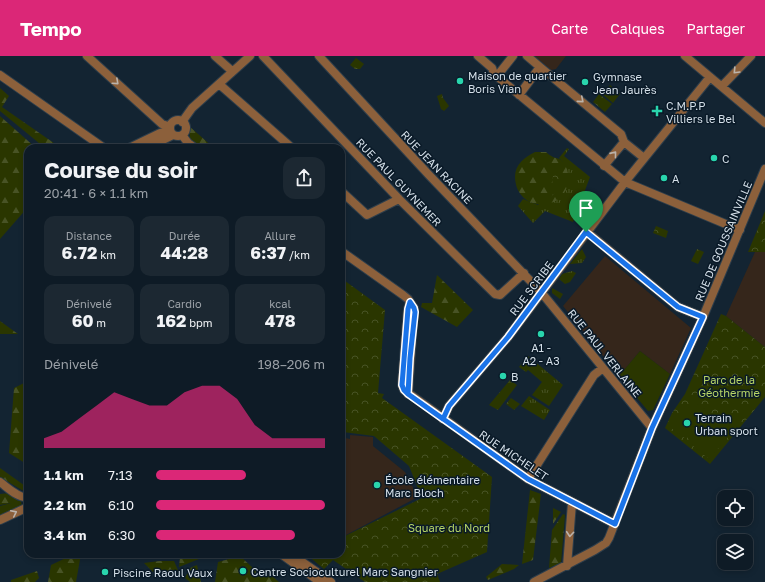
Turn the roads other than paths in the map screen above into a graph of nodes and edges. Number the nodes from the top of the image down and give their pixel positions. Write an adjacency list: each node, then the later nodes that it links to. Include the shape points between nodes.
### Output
1 (87, 56): 21 (street, one-way to 21)
2 (216, 56): 12 (street)
3 (250, 56): 12 (street)
4 (263, 56): 34 (street, RUE PAUL GUYNEMER)
5 (478, 56): 14 (street)
6 (513, 56): 14 (street)
7 (527, 56): 11 (street)
8 (685, 56): 15 (street)
9 (751, 56): 17 (street, one-way to 17)
10 (320, 57): 38 (street, RUE JEAN RACINE)
11 (540, 67): 18 (street); 23 (street, one-way to 23, via 621,134)
12 (232, 71): 16 (street)
13 (0, 75): 24 (street)
14 (497, 76): 18 (street)
15 (710, 77): 17 (street); 29 (street, RUE SCRIBE)
16 (219, 84): 19 (street, via 192,108); 28 (street)
17 (722, 86): 20 (street)
18 (519, 95): 30 (street)
19 (182, 122): 21 (street, via 173,122); 22 (street, via 185,130)
20 (765, 123)
21 (171, 131): 22 (street, via 176,136); 25 (street, via 160,133); 26 (street)
22 (182, 135): 27 (street)
23 (624, 142): 29 (street); 30 (street, one-way to 23)
24 (98, 144)
25 (137, 144)
26 (153, 144)
27 (188, 144)
28 (287, 144)
29 (644, 158): 32 (street, RUE SCRIBE)
30 (604, 166): 32 (street)
31 (765, 169): 35 (street, RUE DE GOUSSAINVILLE)
32 (625, 182): 35 (street); 36 (street, RUE SCRIBE)
33 (345, 195): 34 (street, via 368,215)
34 (399, 199): 38 (street, RUE PAUL GUYNEMER, via 495,294 500,295)
35 (740, 230): 40 (street, RUE DE GOUSSAINVILLE)
36 (586, 232): 39 (street, RUE SCRIBE); 40 (street, via 678,307)
37 (345, 254): 42 (street, RUE MICHELET, via 410,302 402,385 408,394)
38 (524, 273): 39 (street, RUE JEAN RACINE)
39 (541, 292): 41 (street, RUE PAUL VERLAINE); 42 (street, RUE SCRIBE, via 506,339 449,406)
40 (703, 317): 43 (street, RUE DE GOUSSAINVILLE)
41 (603, 368): 43 (street, RUE PAUL VERLAINE); 44 (street, via 594,375)
42 (443, 419): 44 (street, RUE MICHELET)
43 (652, 428): 50 (street, RUE DE GOUSSAINVILLE)
44 (528, 479): 47 (street, RUE MICHELET)
45 (0, 482): 46 (street)
46 (24, 497)
47 (572, 503): 50 (street, RUE MICHELET); 53 (street, one-way to 53)
48 (24, 508): 49 (street, one-way to 48)
49 (0, 520)
50 (615, 524): 53 (street, RUE DE GOUSSAINVILLE, via 606,542)
51 (287, 558): 54 (street)
52 (297, 558): 55 (street)
53 (567, 566): 56 (street); 57 (street)
54 (320, 582)
55 (331, 582)
56 (534, 582)
57 (542, 582)

